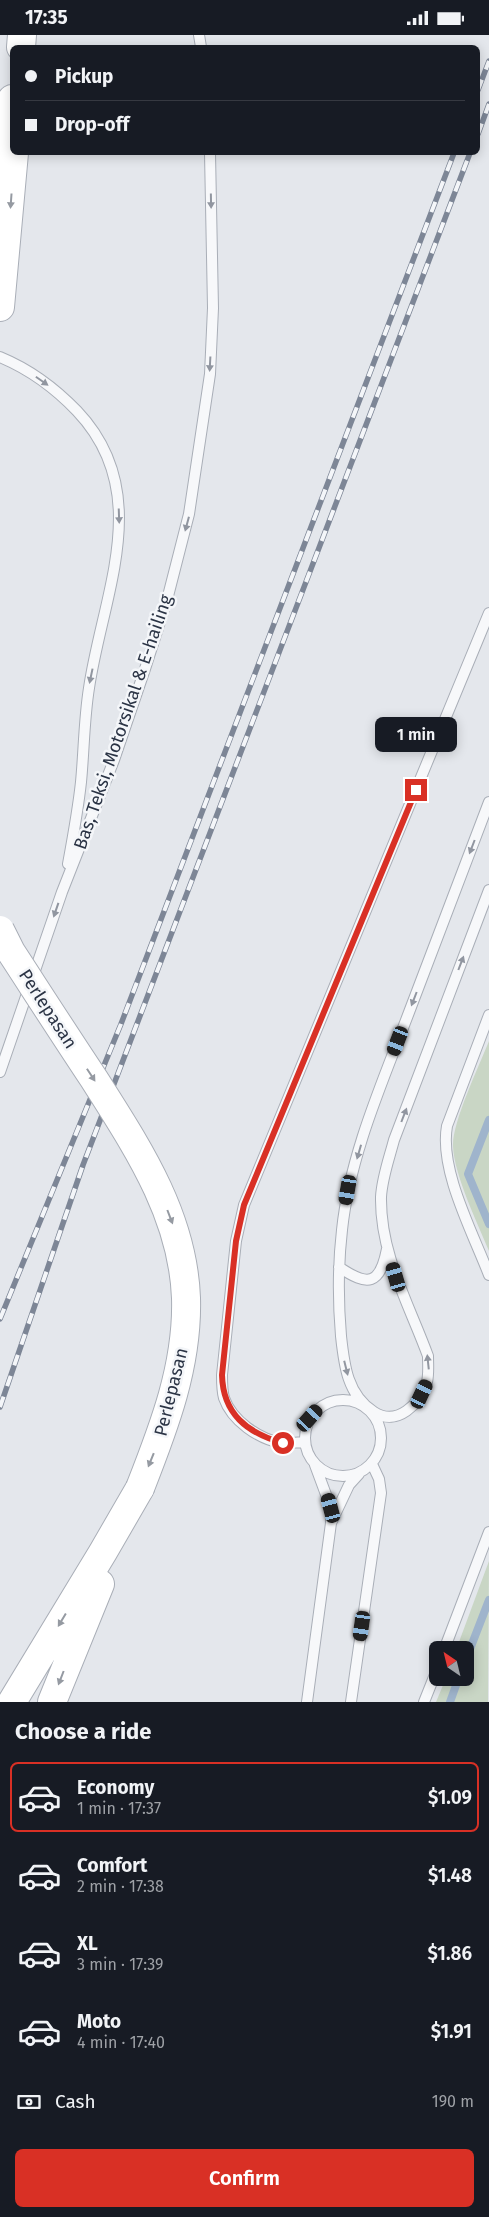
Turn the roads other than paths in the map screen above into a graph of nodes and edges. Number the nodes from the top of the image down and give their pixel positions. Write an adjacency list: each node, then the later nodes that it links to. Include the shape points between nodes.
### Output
1 (10, 108): 2 (main road)
2 (0, 155)
3 (14, 155): 5 (main road, one-way to 5)
4 (210, 155): 9 (lane, Bas, Teksi, Motorsikal & E-hailing, one-way to 9, via 213,308 210,374 189,514 145,669 114,760)
5 (0, 307)
6 (0, 357): 9 (lane, one-way to 9, via 35,375 89,424 112,468 118,492 118,547 89,687 77,818)
7 (489, 613): 18 (lane, via 239,1222 222,1375 224,1398 242,1423 262,1435 283,1443)
8 (489, 802): 15 (lane, one-way to 15, via 370,1114 348,1190)
9 (62, 891): 13 (lane, Bas, Teksi, Motorsikal & E-hailing, one-way to 13)
10 (489, 891): 14 (lane, one-way to 10, via 382,1219 382,1195 394,1141)
11 (0, 930): 22 (main road, Perlepasan, one-way to 22, bridge, via 130,1134 150,1169 176,1233 186,1299 184,1339 169,1411)
12 (489, 1015): 16 (lane, via 444,1139 448,1168)
13 (0, 1072)
14 (388, 1248): 15 (lane, via 383,1268 366,1281); 17 (lane, one-way to 14, via 385,1417 401,1415 417,1402 427,1383 428,1356 396,1277)
15 (339, 1267): 17 (lane, one-way to 17, via 345,1366 357,1397)
16 (489, 1275)
17 (366, 1407): 18 (lane, via 342,1400 330,1402 310,1418); 19 (lane, via 380,1428 381,1441)
18 (305, 1442): 20 (lane)
19 (372, 1464): 21 (lane); 30 (lane, via 380,1479 381,1493)
20 (315, 1465): 21 (lane, via 337,1476); 23 (lane, via 331,1508)
21 (362, 1471): 23 (lane, via 349,1485)
22 (140, 1488): 27 (main road, one-way to 27); 28 (main road, Perlepasan, one-way to 28)
23 (331, 1523): 29 (lane)
24 (489, 1532): 25 (lane)
25 (447, 1641)
26 (430, 1686): 31 (lane)
27 (12, 1702)
28 (52, 1702)
29 (307, 1702)
30 (351, 1702)
31 (424, 1702)

